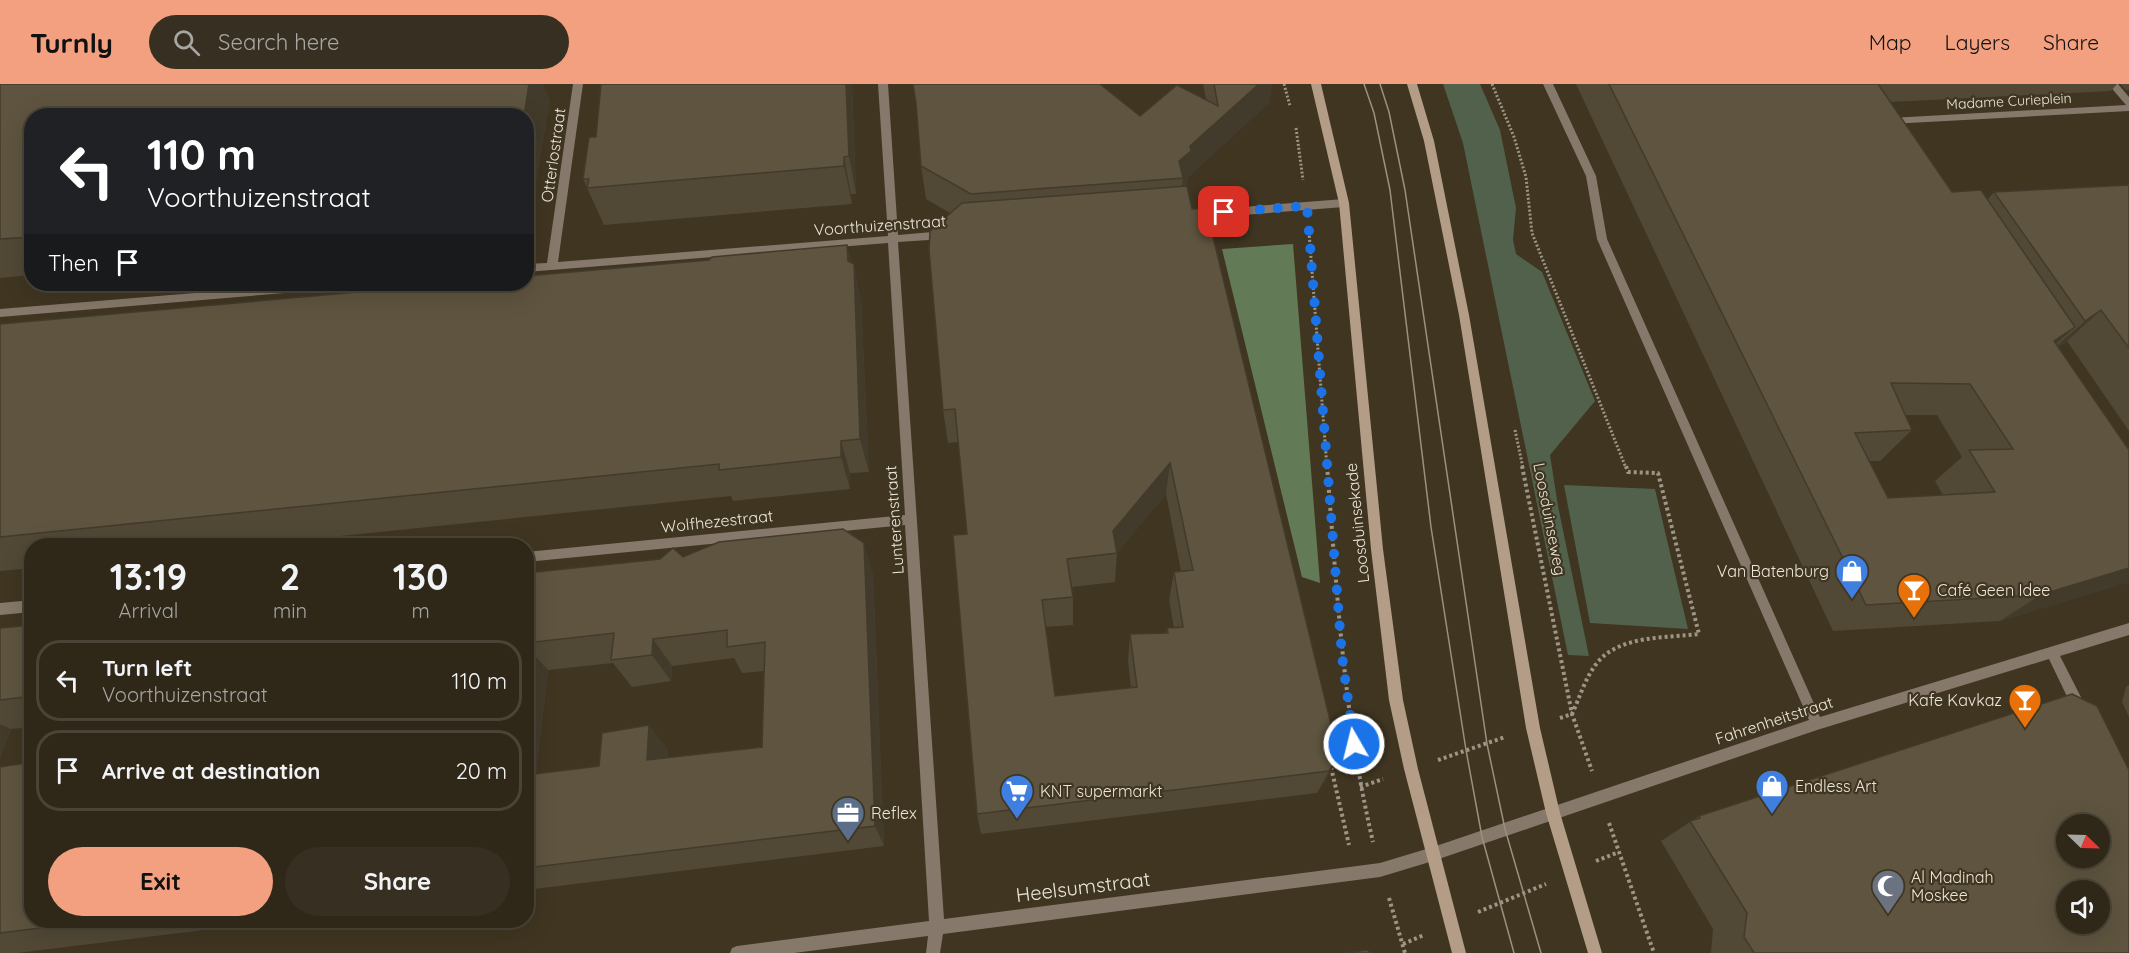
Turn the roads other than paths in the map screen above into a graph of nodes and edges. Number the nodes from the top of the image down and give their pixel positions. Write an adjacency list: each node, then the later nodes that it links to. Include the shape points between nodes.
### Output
1 (578, 84): 14 (street, Otterlostraat)
2 (884, 84): 13 (street, Lunterenstraat)
3 (1316, 84): 10 (main road, Loosduinsekade)
4 (1412, 84): 26 (main road, via 1429,141 1464,315 1533,728)
5 (1548, 84): 24 (street, via 1591,176 1602,239)
6 (2113, 84): 7 (street)
7 (2129, 103)
8 (2129, 108): 9 (street, Madame Curieplein)
9 (1890, 121)
10 (1344, 203): 11 (street); 27 (main road, Loosduinsekade, via 1377,549 1396,700)
11 (1179, 216)
12 (953, 234): 13 (street, Voorthuizenstraat)
13 (894, 239): 14 (street, Voorthuizenstraat); 18 (street, Lunterenstraat)
14 (552, 265): 15 (street, Voorthuizenstraat)
15 (534, 267)
16 (264, 291): 17 (street)
17 (0, 314)
18 (912, 519): 19 (street, Wolfhezestraat); 28 (street, Lunterenstraat)
19 (534, 556)
20 (24, 607): 21 (street)
21 (0, 609)
22 (2129, 629): 23 (street, Fahrenheitstraat)
23 (2052, 652): 24 (street, Fahrenheitstraat); 25 (street)
24 (1817, 724): 26 (street, Fahrenheitstraat)
25 (2088, 724)
26 (1553, 813): 27 (street, Fahrenheitstraat); 32 (main road)
27 (1433, 854): 28 (street, Heelsumstraat, via 1380,870); 31 (main road, Loosduinsekade)
28 (937, 927): 29 (street, Heelsumstraat); 30 (street, Lunterenstraat)
29 (737, 953)
30 (933, 953)
31 (1459, 953)
32 (1595, 953)

